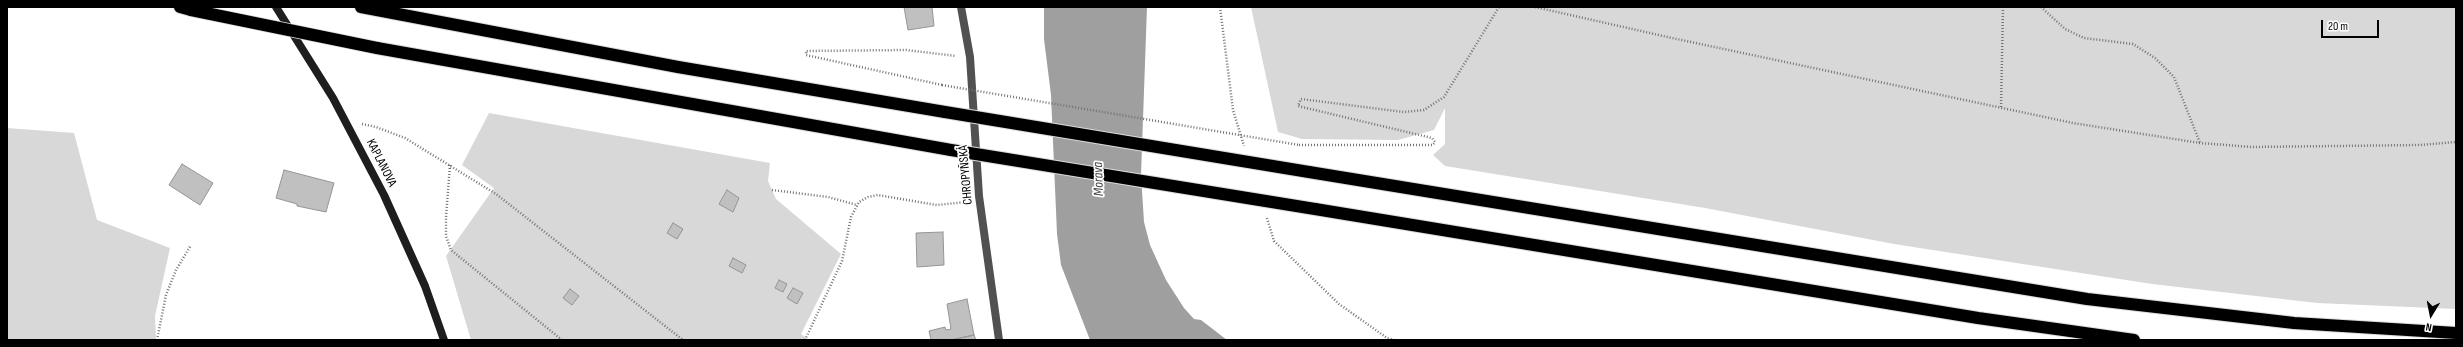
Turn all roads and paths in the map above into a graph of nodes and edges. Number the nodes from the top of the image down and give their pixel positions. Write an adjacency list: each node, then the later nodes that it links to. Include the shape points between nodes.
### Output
1 (276, 7): 11 (main road, KAPLANOVA)
2 (361, 7): 19 (highway, bridge, via 678,67 2087,299 2294,323)
3 (961, 7): 9 (street, CHROPYŇSKÁ)
4 (1499, 7): 9 (path, bridge, via 1444,97 1424,110 1404,112 1301,99 1298,106 1432,138 1435,142 1433,145 1299,145 942,85 806,55 806,51 906,50)
5 (1535, 7): 10 (path)
6 (2003, 7): 10 (path)
7 (2040, 7): 13 (path, via 2065,29 2084,38 2133,44 2155,58 2174,77)
8 (185, 8): 26 (highway, bridge, via 377,48 951,150 1978,318)
9 (970, 57): 16 (street, CHROPYŇSKÁ)
10 (2001, 107): 13 (path, via 2073,123)
11 (349, 126): 14 (path, via 376,126 405,138); 21 (main road, KAPLANOVA, via 407,244)
12 (2456, 142): 13 (path, via 2420,145 2252,147)
13 (2200, 143)
14 (450, 165): 22 (path, via 446,236 451,250); 23 (path, via 496,194)
15 (772, 190): 17 (path, via 828,197)
16 (979, 196): 17 (path, via 968,202 937,205 878,195 868,197); 25 (street, CHROPYŇSKÁ)
17 (856, 205): 24 (path, via 842,261)
18 (191, 245): 20 (path, via 176,270 166,295)
19 (2456, 333)
20 (157, 340)
21 (444, 340)
22 (562, 340)
23 (683, 340)
24 (805, 340)
25 (998, 340)
26 (2134, 340)

